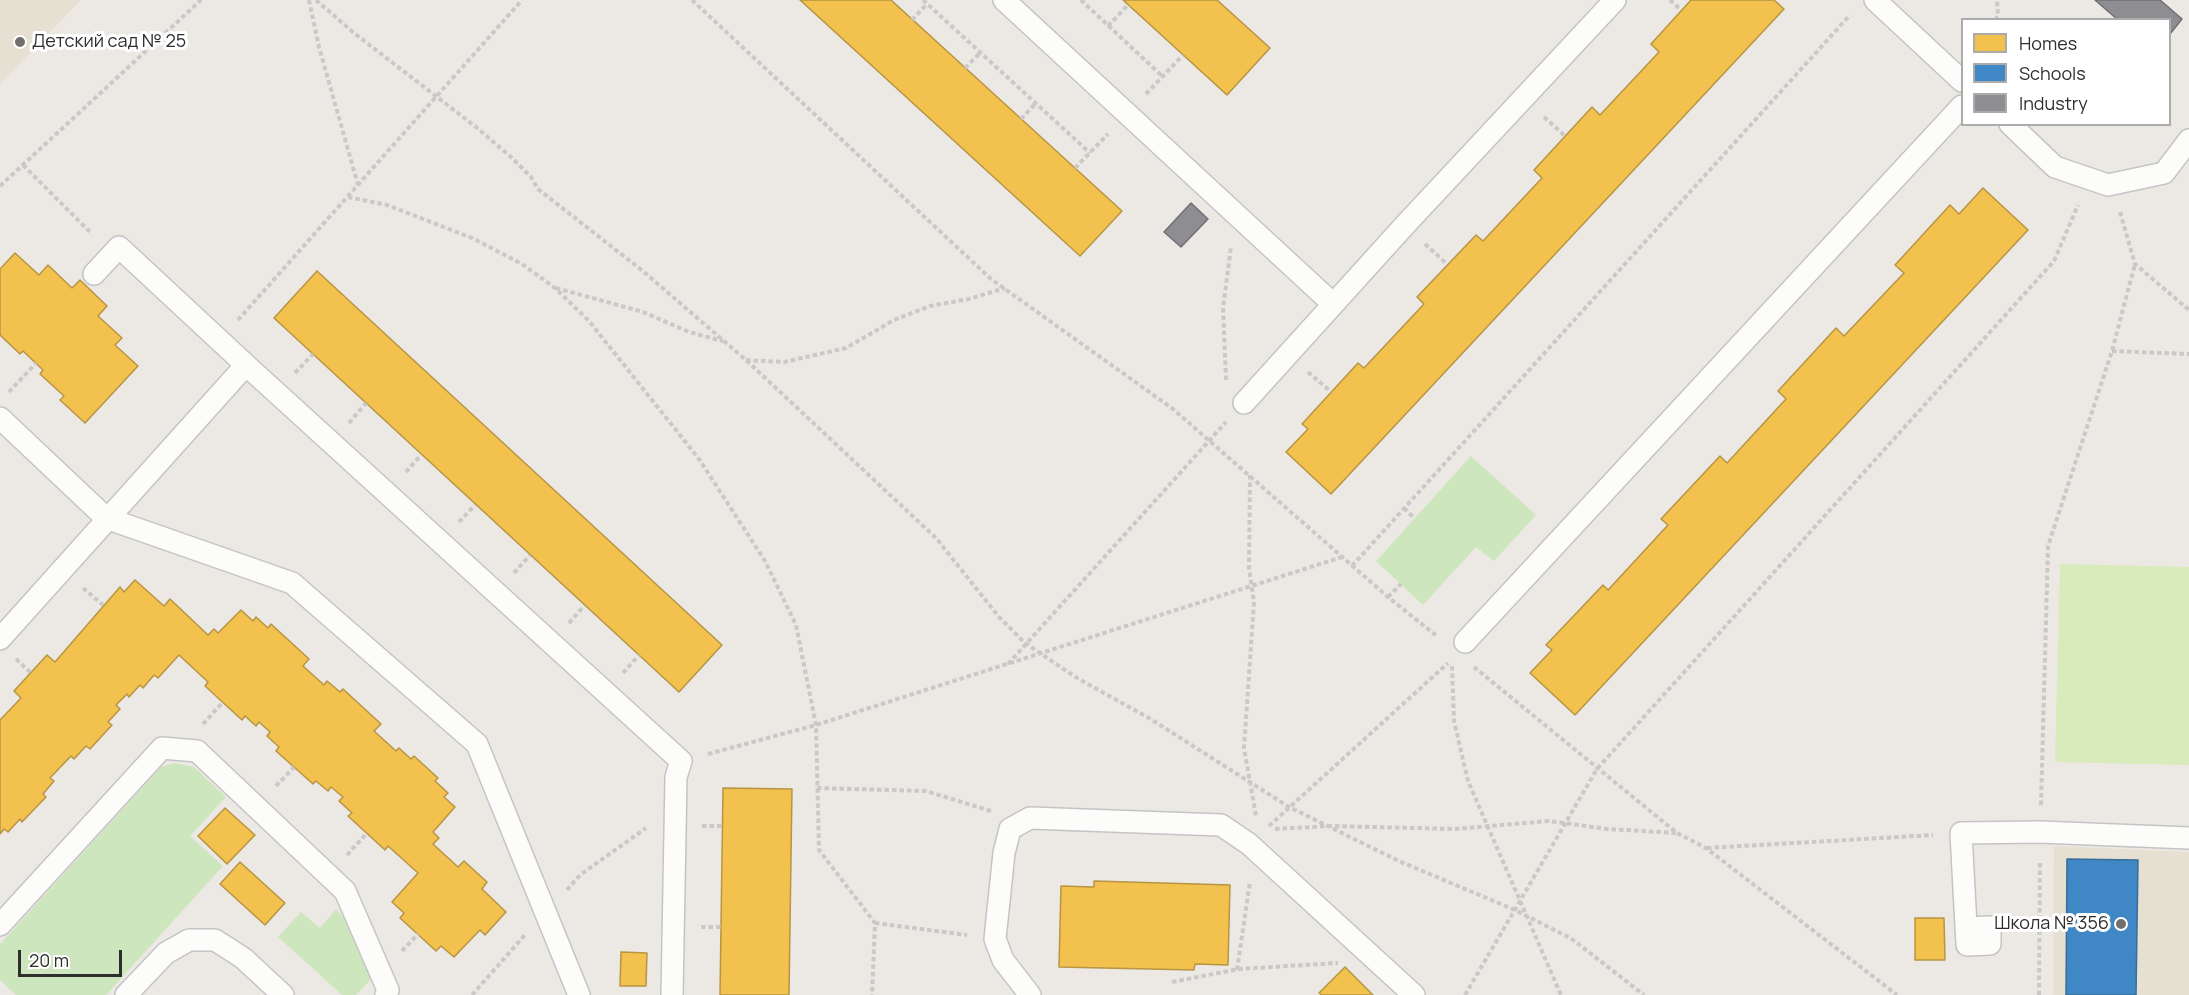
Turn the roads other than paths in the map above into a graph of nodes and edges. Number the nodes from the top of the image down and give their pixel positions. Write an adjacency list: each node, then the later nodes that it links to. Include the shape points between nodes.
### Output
1 (1004, 0): 9 (lane)
2 (1615, 0): 9 (lane)
3 (1875, 0): 4 (lane)
4 (1961, 80)
5 (1961, 107): 15 (lane)
6 (2012, 126): 7 (lane, via 2055,167 2099,182 2164,172)
7 (2189, 140)
8 (94, 274): 10 (lane, via 118,247)
9 (1333, 304): 11 (lane)
10 (246, 365): 13 (lane); 23 (lane, via 681,761 676,777)
11 (1244, 403)
12 (0, 418): 13 (lane)
13 (106, 518): 14 (lane); 22 (lane, via 292,583 477,744)
14 (0, 639)
15 (1466, 651)
16 (2189, 838): 18 (lane, via 1961,833)
17 (0, 925): 21 (lane, via 162,748 197,751 345,891 388,990)
18 (1966, 928)
19 (126, 995): 20 (lane, via 166,953 189,940 215,940 243,958)
20 (283, 995)
21 (386, 995)
22 (579, 995)
23 (672, 995)
24 (1030, 995): 25 (lane, via 1003,960 995,939 1010,829 1030,818 1221,825 1254,848)
25 (1414, 995)

